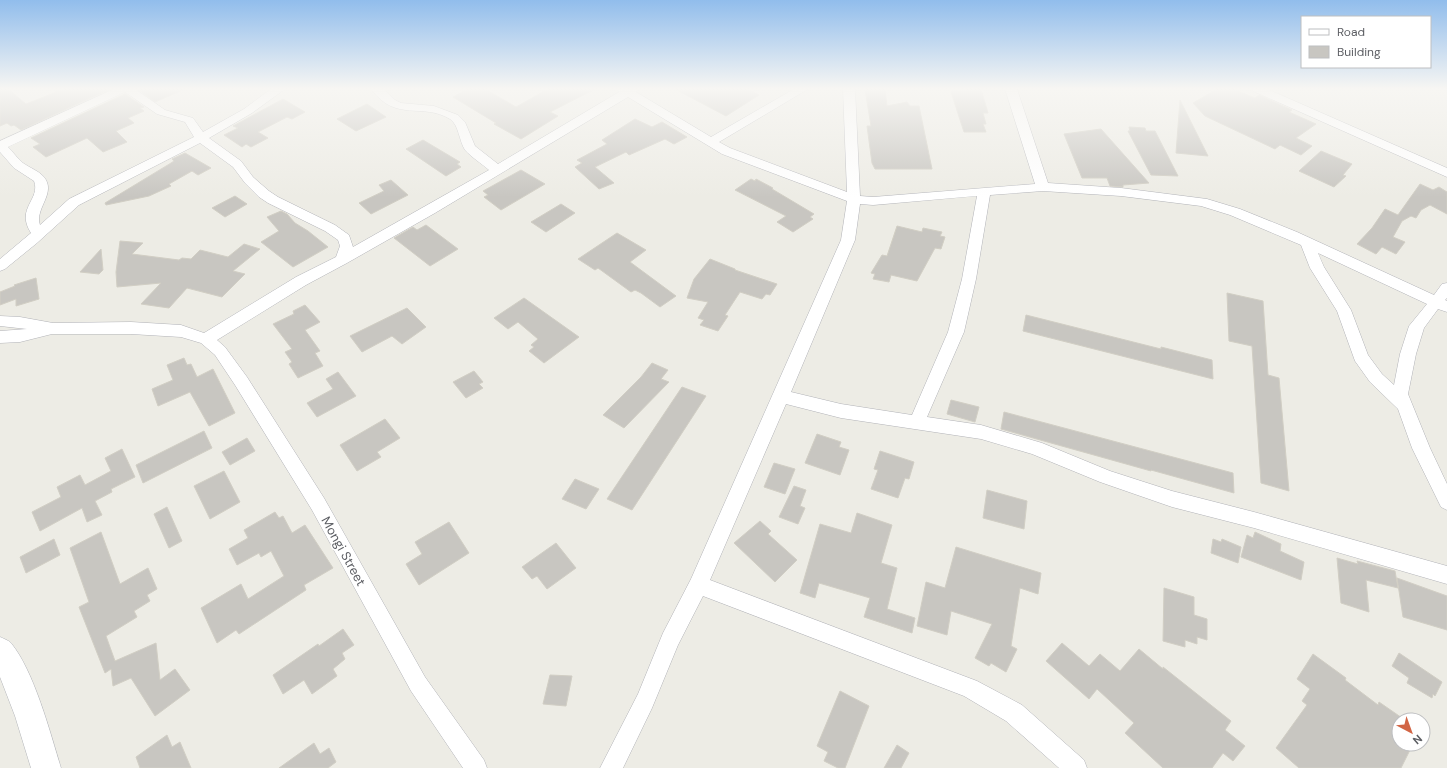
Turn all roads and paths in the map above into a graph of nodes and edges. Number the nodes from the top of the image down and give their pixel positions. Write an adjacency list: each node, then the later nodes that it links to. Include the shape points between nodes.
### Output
1 (46, 125): 13 (street)
2 (190, 125): 11 (street)
3 (224, 125): 11 (street)
4 (460, 125): 14 (street, via 470,148)
5 (571, 125): 14 (street)
6 (683, 125): 12 (street)
7 (740, 125): 12 (street)
8 (850, 125): 18 (street)
9 (1023, 125): 16 (street)
10 (1339, 125): 15 (street)
11 (201, 138): 19 (street, via 74,202); 21 (street, via 237,164 264,194 342,236 347,246)
12 (710, 142): 18 (street, via 726,151)
13 (0, 146): 19 (street, via 18,165 41,182 42,190 32,214 32,223)
14 (497, 170): 21 (street)
15 (1447, 173)
16 (1043, 187): 17 (street); 20 (street, via 1121,192 1202,202 1235,212)
17 (984, 191): 18 (street, via 873,201); 31 (street, via 969,279 956,332)
18 (854, 198): 29 (street, via 848,240)
19 (38, 234): 22 (street)
20 (1307, 242): 24 (street); 30 (street, via 1317,268 1344,310 1361,357 1376,378)
21 (342, 260): 28 (street, via 301,281)
22 (0, 266)
23 (1447, 288): 24 (street)
24 (1441, 304): 30 (street, via 1416,326 1400,394)
25 (0, 321): 26 (street)
26 (53, 329): 27 (street); 28 (street, via 131,328 181,331)
27 (0, 337)
28 (206, 339): 37 (street, Mongi Street, via 220,351 245,387 318,504 418,684)
29 (781, 396): 31 (street, via 841,411); 34 (street)
30 (1405, 406): 32 (street, via 1421,448)
31 (917, 422): 33 (street, via 981,432 1036,448 1106,477 1172,499)
32 (1447, 502)
33 (1447, 575)
34 (698, 585): 38 (street); 39 (street, via 970,688 1014,713)
35 (0, 651): 36 (street, via 15,675)
36 (46, 768)
37 (476, 768)
38 (611, 768)
39 (1076, 768)

